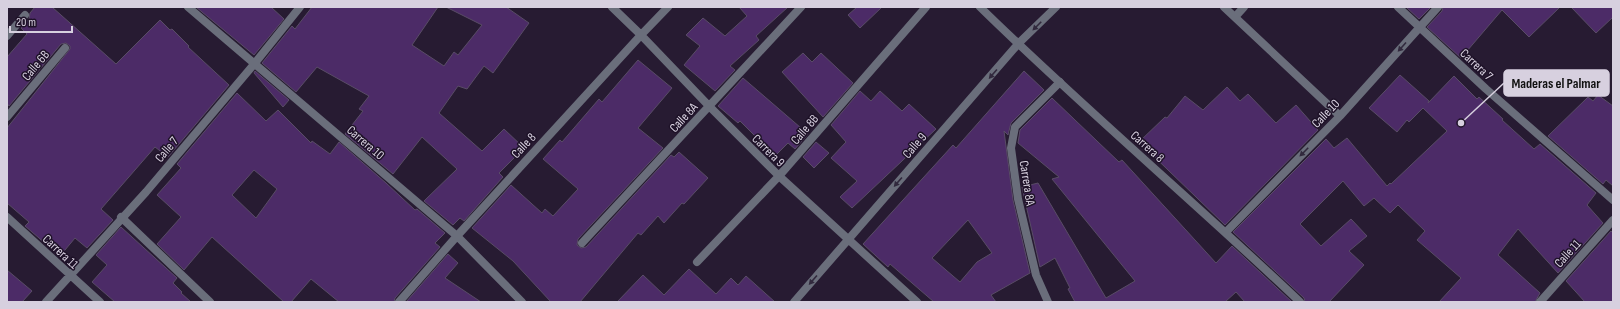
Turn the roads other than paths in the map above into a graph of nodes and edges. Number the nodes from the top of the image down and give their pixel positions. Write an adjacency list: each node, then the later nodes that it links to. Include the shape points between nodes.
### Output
1 (188, 7): 20 (street, Carrera 10)
2 (612, 7): 16 (street, Carrera 9)
3 (668, 7): 16 (street, Calle 8)
4 (800, 7): 22 (street, Calle 8A)
5 (926, 7): 25 (street, Calle 8B)
6 (980, 7): 18 (street, Carrera 8)
7 (1056, 7): 18 (street, Calle 9, one-way to 18)
8 (1224, 7): 14 (street)
9 (1244, 7): 14 (street)
10 (1398, 7): 15 (street, Carrera 7)
11 (1438, 7): 15 (street, Calle 10)
12 (296, 8): 20 (street, Calle 7)
13 (25, 15): 17 (street)
14 (1235, 17): 23 (street)
15 (1419, 28): 23 (street, Calle 10, one-way to 23); 26 (street, Carrera 7)
16 (641, 35): 22 (street, Carrera 9); 31 (street, Calle 8)
17 (7, 36)
18 (1018, 44): 21 (street, Carrera 8); 32 (street, Calle 9, one-way to 32)
19 (65, 48): 24 (street, Calle 6B)
20 (255, 63): 28 (street, Calle 7, via 146,192); 31 (street, Carrera 10)
21 (1060, 82): 30 (street, Carrera 8); 43 (street, Carrera 8A, via 1016,127 1011,148 1018,199 1036,275)
22 (709, 106): 25 (street, Carrera 9); 33 (street, Calle 8A)
23 (1340, 116): 30 (street, Calle 10, one-way to 30)
24 (7, 117)
25 (779, 176): 32 (street, Carrera 9); 34 (street, Calle 8B)
26 (1613, 200)
27 (7, 217): 35 (street, Carrera 11)
28 (121, 217): 35 (street, Calle 7); 38 (street)
29 (1613, 220): 45 (street, Calle 11)
30 (1226, 232): 44 (street, Carrera 8)
31 (457, 236): 39 (street, Calle 8); 40 (street, Carrera 10)
32 (848, 240): 41 (street, Calle 9, one-way to 41); 42 (street, Carrera 9)
33 (582, 242)
34 (697, 262)
35 (70, 276): 36 (street, Calle 7); 37 (street, Carrera 11)
36 (46, 302)
37 (100, 302)
38 (210, 302)
39 (398, 302)
40 (522, 302)
41 (794, 302)
42 (917, 302)
43 (1048, 302)
44 (1300, 302)
45 (1540, 302)

